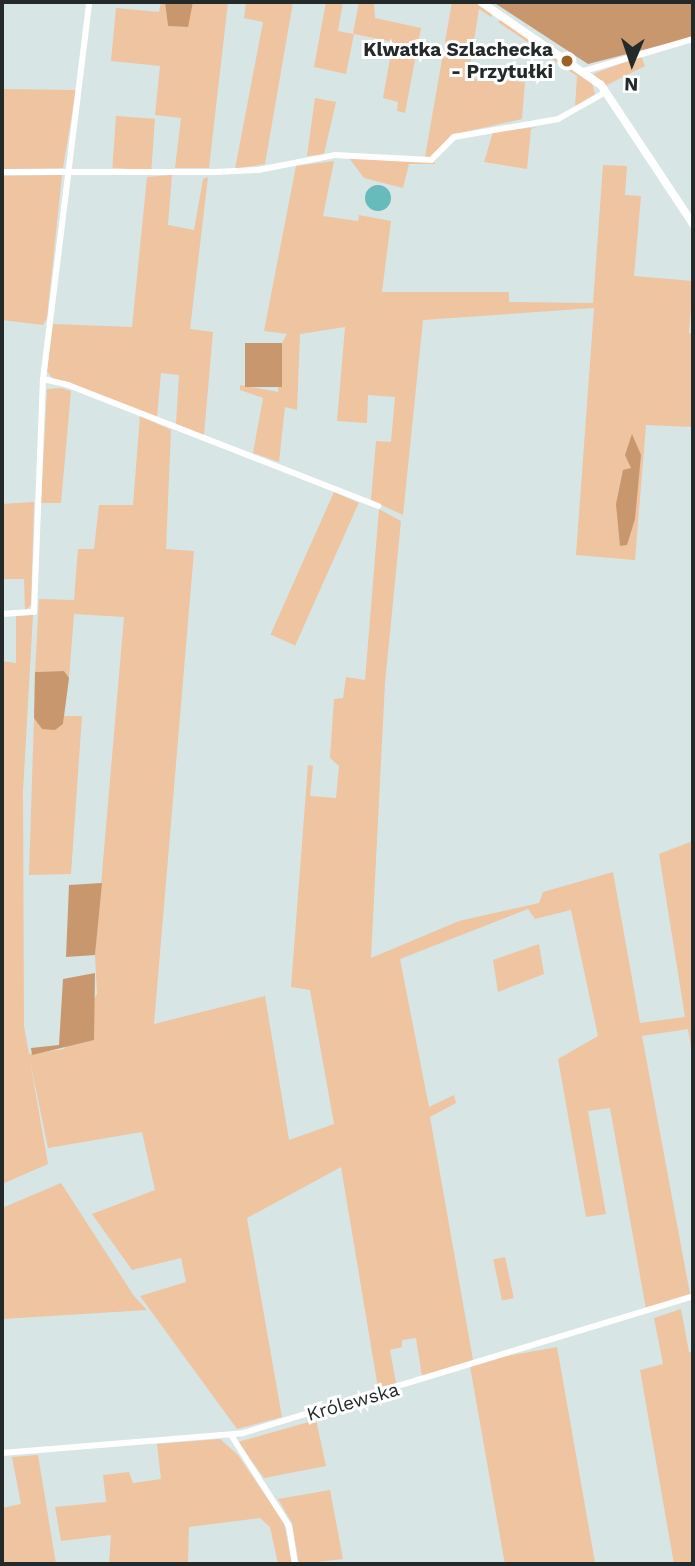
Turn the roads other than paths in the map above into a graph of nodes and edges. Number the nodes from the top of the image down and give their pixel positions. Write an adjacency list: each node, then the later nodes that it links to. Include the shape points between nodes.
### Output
1 (89, 2): 7 (street)
2 (481, 2): 4 (street)
3 (693, 39): 4 (street)
4 (584, 71): 5 (street)
5 (606, 92): 7 (street, via 558,118 454,137 432,160 335,155 247,171); 8 (street)
6 (2, 172): 7 (street)
7 (68, 172): 9 (street)
8 (693, 224)
9 (43, 379): 10 (street); 11 (street, via 34,612)
10 (378, 506)
11 (2, 614)
12 (693, 1296): 13 (street, Królewska, via 406,1386)
13 (230, 1435): 14 (street, Królewska); 15 (street, via 287,1523)
14 (2, 1452)
15 (295, 1564)

